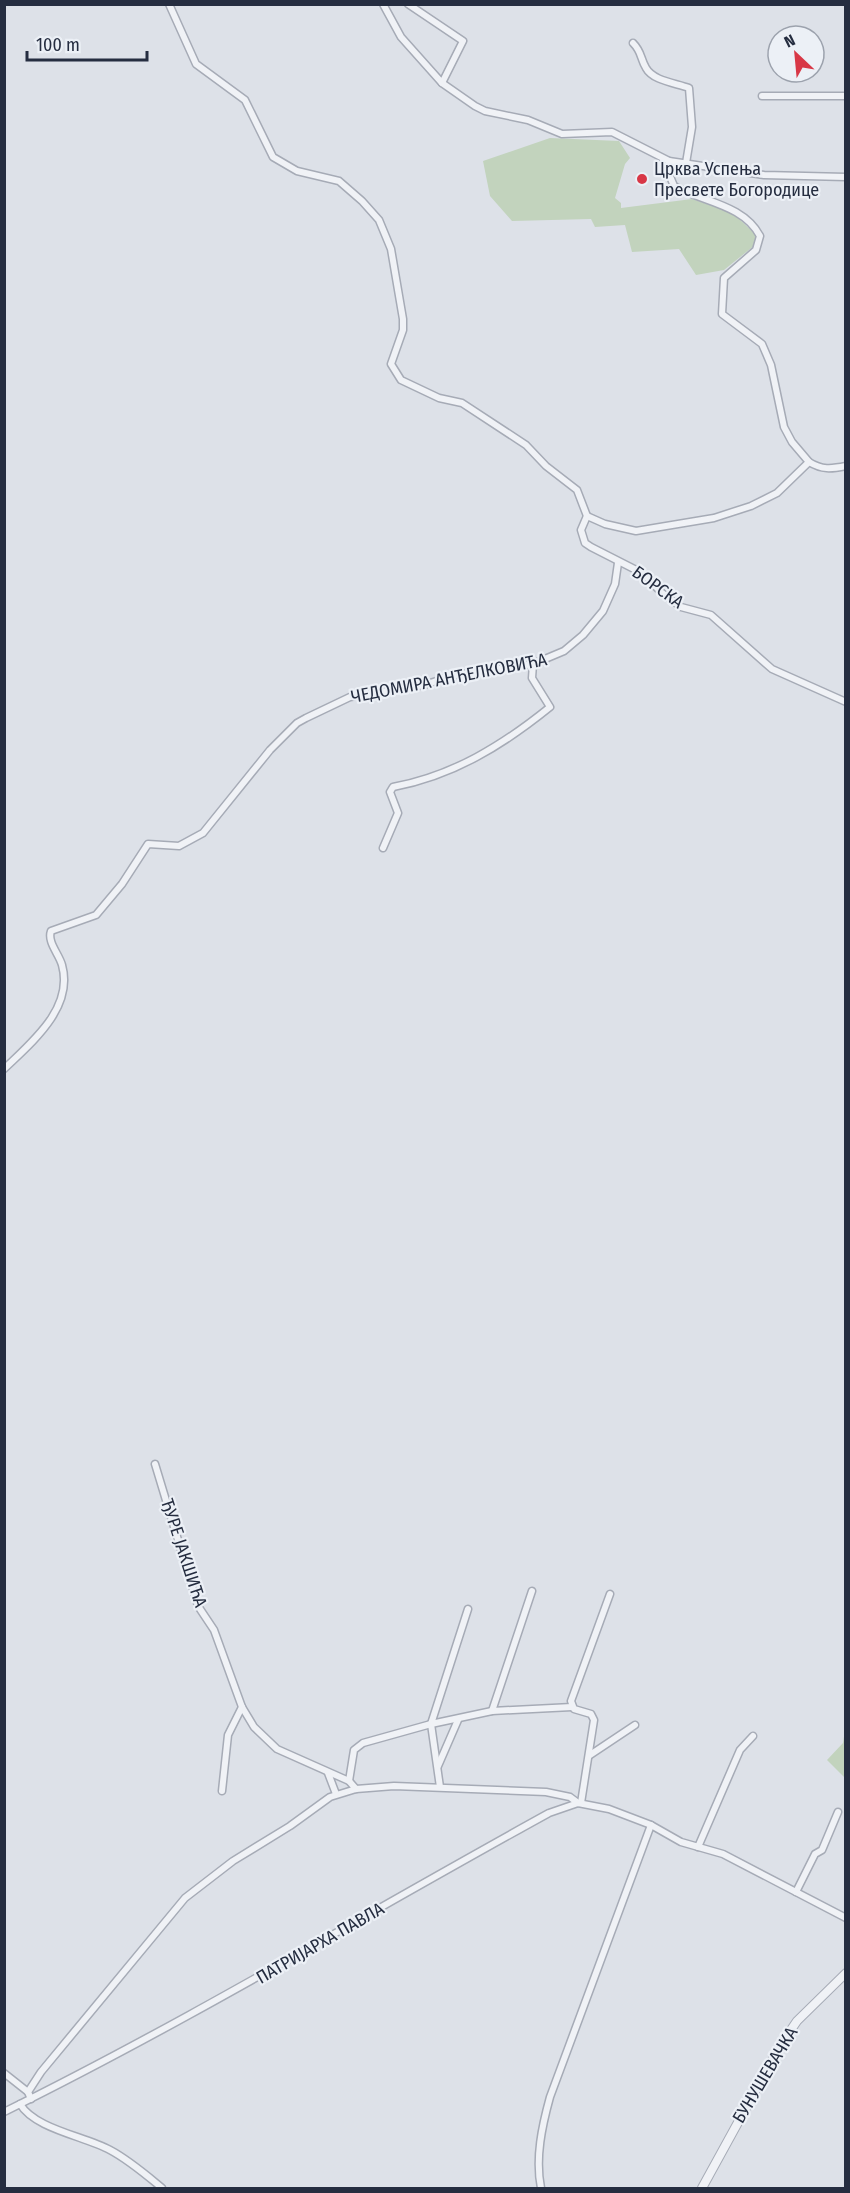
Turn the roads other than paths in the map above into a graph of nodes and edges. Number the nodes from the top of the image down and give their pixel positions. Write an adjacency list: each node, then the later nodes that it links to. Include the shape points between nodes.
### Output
1 (169, 4): 13 (street, via 196,64 244,100 273,157 304,174 339,181 379,220 391,249 403,319 391,364 397,375 439,398 462,403 520,440 577,490)
2 (383, 4): 5 (street, via 401,37)
3 (408, 4): 5 (street, via 463,41)
4 (633, 43): 9 (street, via 642,52 650,73 689,88 692,127)
5 (442, 83): 8 (street, via 485,111 528,120 562,134 612,132)
6 (762, 96): 7 (street)
7 (846, 96)
8 (669, 160): 9 (street); 11 (street, via 674,186 741,215 760,236 756,250 724,278 721,311 762,344 771,365 784,427)
9 (686, 163): 10 (street, via 764,175)
10 (846, 177)
11 (809, 462): 12 (street, via 818,468); 13 (street, via 777,493 721,516 636,531)
12 (846, 466)
13 (587, 516): 14 (street, БОРСКА, via 581,530 585,543)
14 (618, 563): 15 (street, ЧЕДОМИРА АНЂЕЛКОВИЋА, via 612,593 591,627 564,651); 16 (street, БОРСКА, via 642,573 681,607 711,615 772,669)
15 (533, 664): 17 (street, via 532,678 550,707 459,768 393,787 390,792 398,813); 18 (street, ЧЕДОМИРА АНЂЕЛКОВИЋА, via 455,675 424,685 338,701 291,728 197,838 179,846 154,843 144,848 122,884 96,915 51,931 63,971 60,1003 48,1024)
16 (846, 702)
17 (383, 848)
18 (4, 1069)
19 (155, 1464): 23 (street, ЂУРЕ ЈАКШИЋА, via 198,1606 214,1630)
20 (532, 1591): 25 (street)
21 (610, 1594): 24 (street)
22 (468, 1609): 29 (street)
23 (242, 1707): 26 (street); 28 (street, ЂУРЕ ЈАКШИЋА)
24 (572, 1707): 25 (street); 32 (street, via 593,1716)
25 (492, 1712): 27 (street)
26 (238, 1714): 28 (street, ЂУРЕ ЈАКШИЋА); 38 (street, via 224,1750)
27 (458, 1720): 29 (street); 33 (street)
28 (251, 1722): 34 (street, ЂУРЕ ЈАКШИЋА, via 277,1749)
29 (431, 1724): 33 (street); 35 (street, via 358,1745)
30 (635, 1725): 32 (street)
31 (753, 1736): 43 (street, via 740,1750)
32 (590, 1755): 40 (street)
33 (438, 1766): 36 (street)
34 (328, 1773): 35 (street, ЂУРЕ ЈАКШИЋА); 39 (street)
35 (349, 1780): 37 (street)
36 (440, 1787): 37 (street, via 394,1785); 40 (street, via 546,1792)
37 (356, 1789): 39 (street)
38 (222, 1791)
39 (336, 1794): 48 (street, via 233,1861 185,1898 41,2072)
40 (580, 1803): 42 (street); 48 (street, ПАТРИЈАРХА ПАВЛА, via 549,1813 233,1994 83,2074)
41 (838, 1812): 44 (street, via 822,1850 815,1854)
42 (651, 1825): 43 (street); 52 (street, via 550,2097 539,2151)
43 (698, 1847): 44 (street, via 723,1854)
44 (796, 1892): 45 (street)
45 (846, 1918)
46 (846, 1973): 53 (street, БУНУШЕВАЧКА, via 797,2021 780,2046)
47 (4, 2073): 48 (street)
48 (30, 2095): 49 (street, ПАТРИЈАРХА ПАВЛА)
49 (20, 2104): 50 (street, ПАТРИЈАРХА ПАВЛА); 51 (street, via 26,2114 38,2121 112,2151)
50 (4, 2112)
51 (162, 2188)
52 (541, 2188)
53 (702, 2188)

